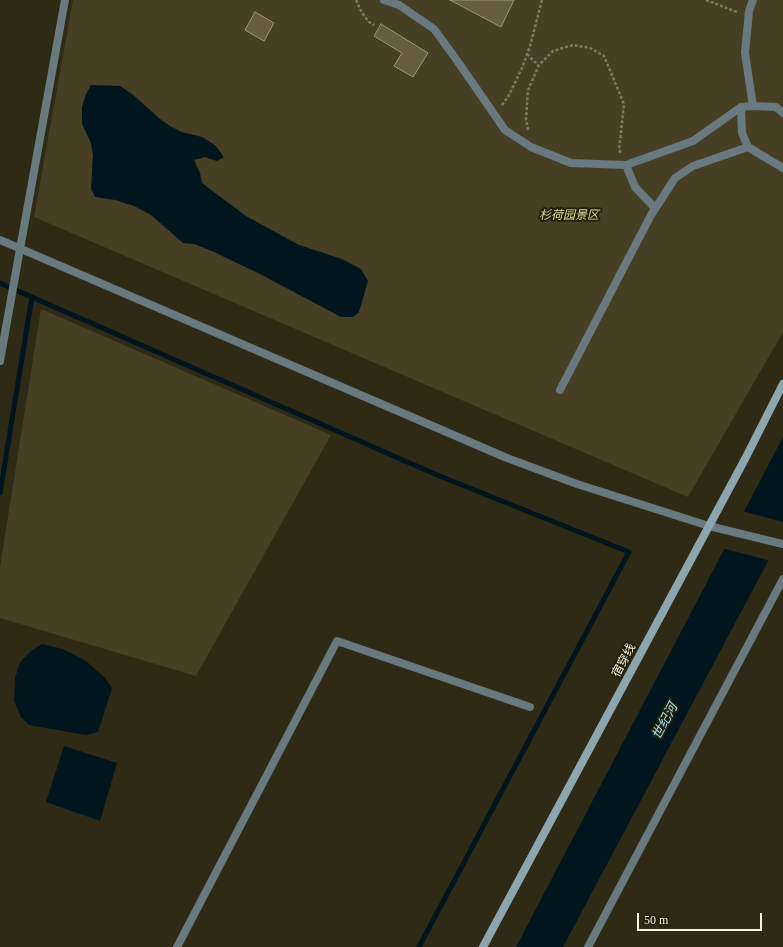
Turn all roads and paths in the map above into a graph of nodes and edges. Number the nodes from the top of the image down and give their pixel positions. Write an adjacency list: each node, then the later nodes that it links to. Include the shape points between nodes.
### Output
1 (65, 0): 21 (street)
2 (356, 0): 8 (path, via 362,13)
3 (384, 0): 14 (street, via 398,5 434,29)
4 (542, 0): 9 (path)
5 (706, 0): 7 (path)
6 (753, 0): 7 (street)
7 (749, 16): 11 (street, via 746,53)
8 (374, 25)
9 (527, 54): 10 (path); 14 (path, via 509,95)
10 (538, 65): 15 (path, via 528,90 526,119); 17 (path, via 553,51 573,45 590,48 604,56 624,104 619,150)
11 (753, 106): 12 (street); 13 (street, via 776,107)
12 (741, 107): 16 (street, via 742,133); 17 (street, via 693,141)
13 (783, 113)
14 (494, 115): 15 (street, via 505,130)
15 (531, 147): 17 (street, via 571,163)
16 (748, 147): 18 (street); 19 (street, via 693,166 675,178)
17 (626, 165): 19 (street, via 635,187)
18 (783, 168)
19 (655, 208): 24 (street)
20 (0, 240): 21 (street)
21 (20, 249): 22 (street); 25 (street, via 507,458 577,484)
22 (0, 361)
23 (783, 384): 25 (main road, 宿穿线)
24 (560, 390)
25 (709, 526): 26 (street); 30 (main road, 宿穿线)
26 (783, 544)
27 (783, 579): 31 (street)
28 (530, 707): 29 (street, via 337,641)
29 (176, 947)
30 (483, 947)
31 (588, 947)

